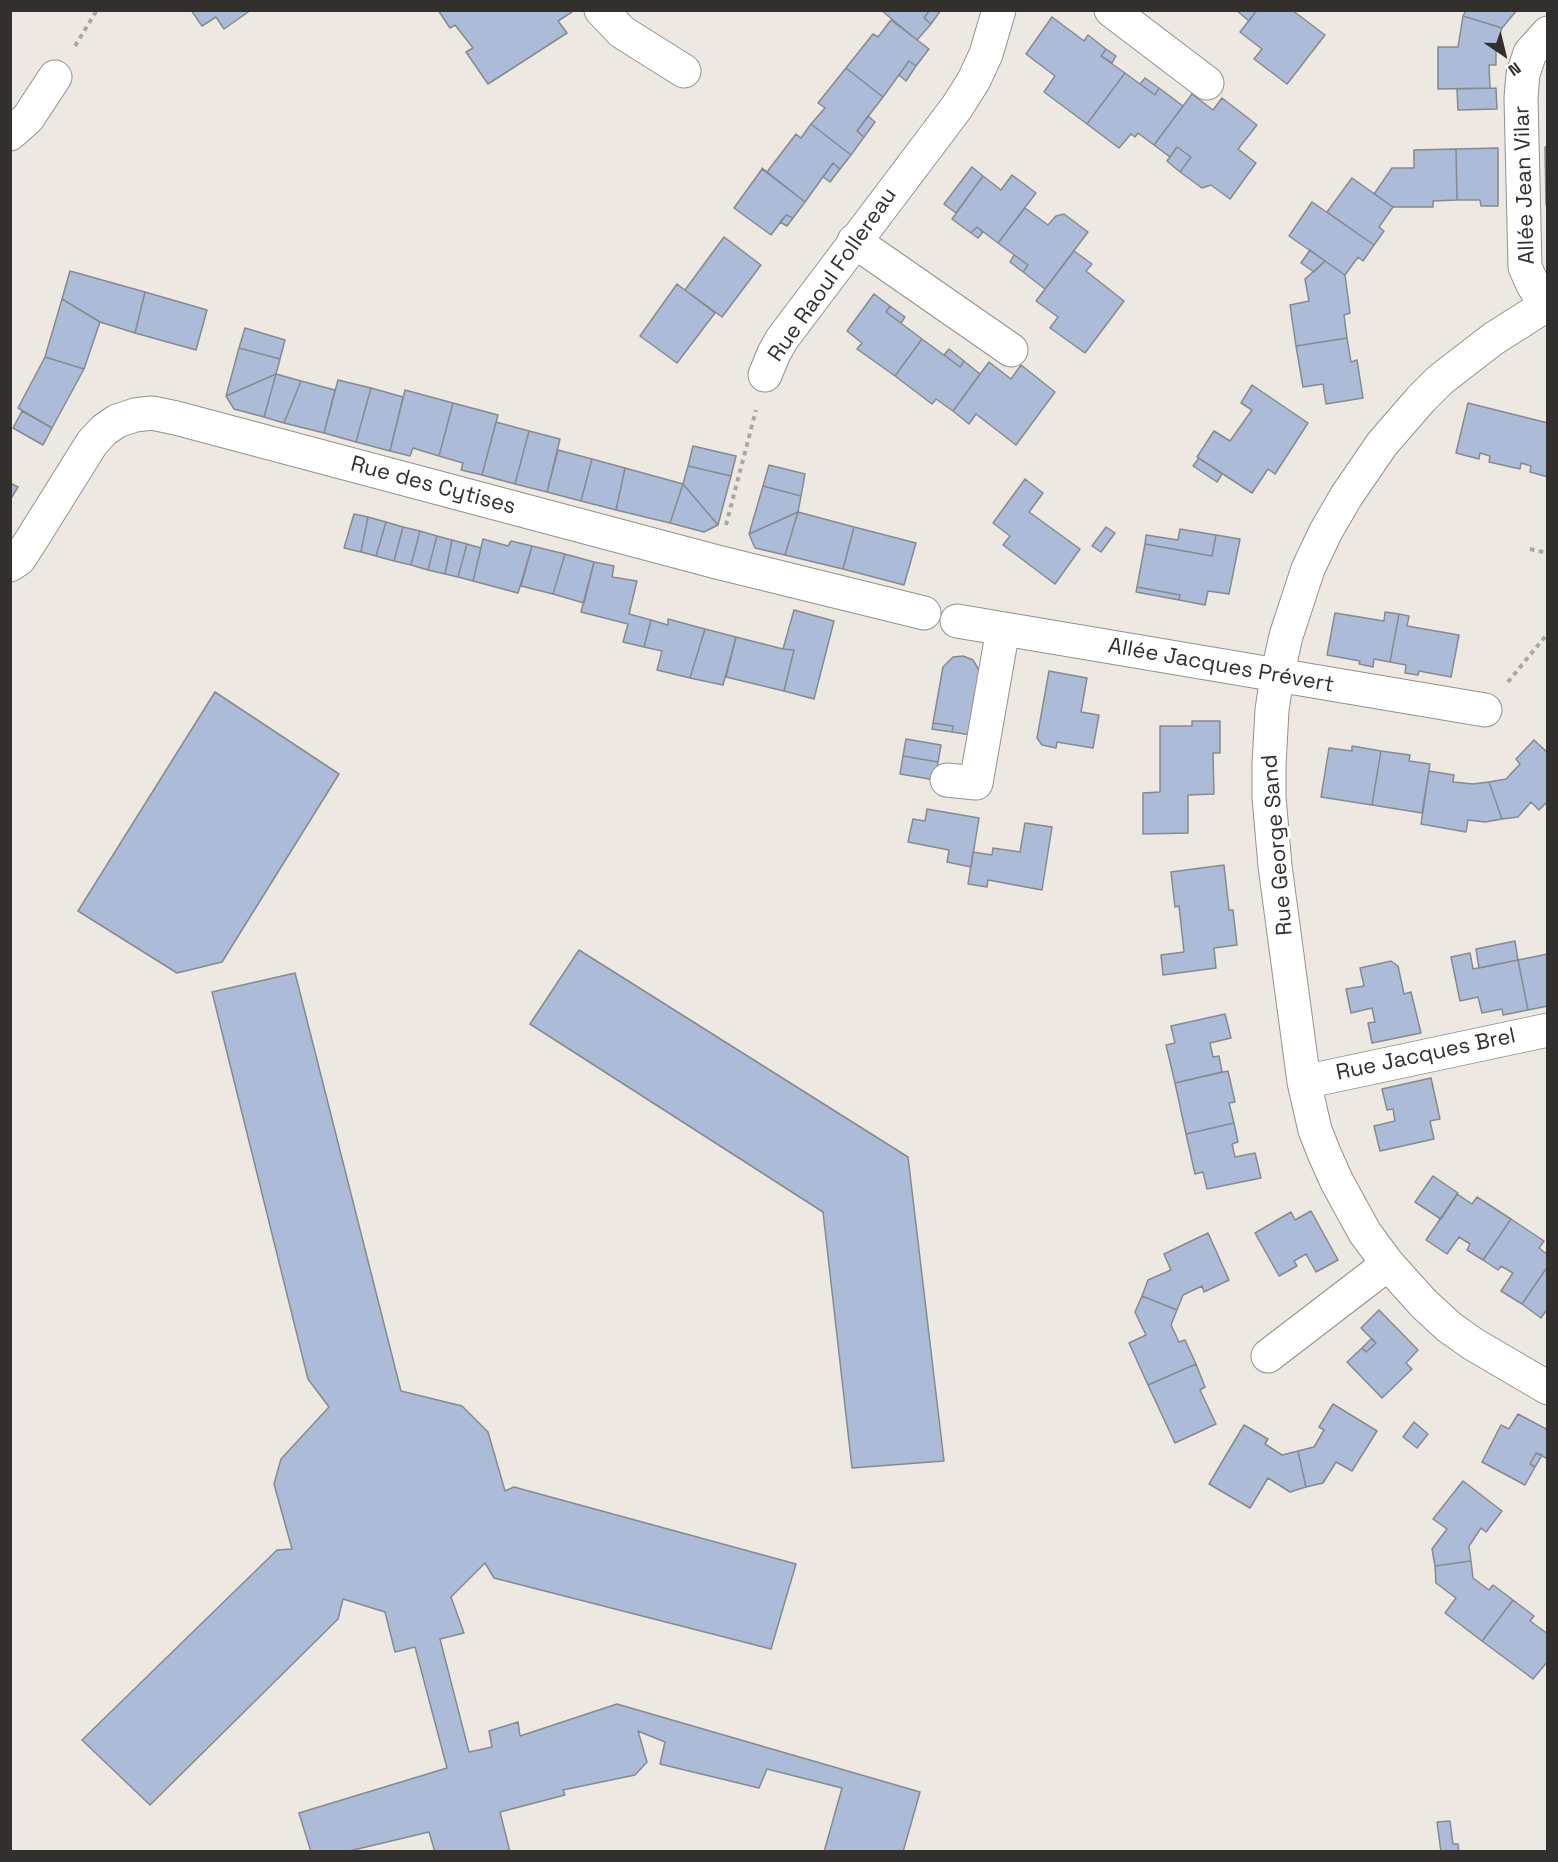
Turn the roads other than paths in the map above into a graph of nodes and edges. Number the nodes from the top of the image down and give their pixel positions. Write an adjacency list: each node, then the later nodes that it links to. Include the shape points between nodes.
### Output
1 (601, 10): 5 (street, via 622,32)
2 (999, 10): 9 (street, Rue Raoul Follereau, via 974,80)
3 (1111, 10): 7 (street)
4 (1548, 33): 10 (street, Allée Jean Vilar, via 1530,53 1521,98 1525,267)
5 (684, 71)
6 (56, 77): 8 (street, via 28,118)
7 (1207, 83)
8 (10, 134)
9 (854, 241): 11 (street); 12 (street, Rue Raoul Follereau, via 782,339)
10 (1547, 305): 17 (street, Rue George Sand, via 1492,339 1440,380 1382,444 1331,522 1308,569)
11 (1011, 350)
12 (765, 375)
13 (10, 566): 14 (street, Rue des Cytises, via 19,559 104,430 117,421 152,413)
14 (924, 613)
15 (957, 621): 16 (street, Allée Jacques Prévert)
16 (1003, 629): 17 (street, Allée Jacques Prévert); 19 (street, via 976,783)
17 (1277, 676): 18 (street, Allée Jacques Prévert); 21 (street, Rue George Sand, via 1270,736 1269,797)
18 (1485, 710)
19 (947, 780)
20 (1548, 1030): 21 (street, Rue Jacques Brel)
21 (1304, 1082): 22 (street, Rue George Sand, via 1324,1153 1351,1209)
22 (1388, 1264): 23 (street); 24 (street, Rue George Sand, via 1449,1327)
23 (1268, 1356)
24 (1548, 1388)

